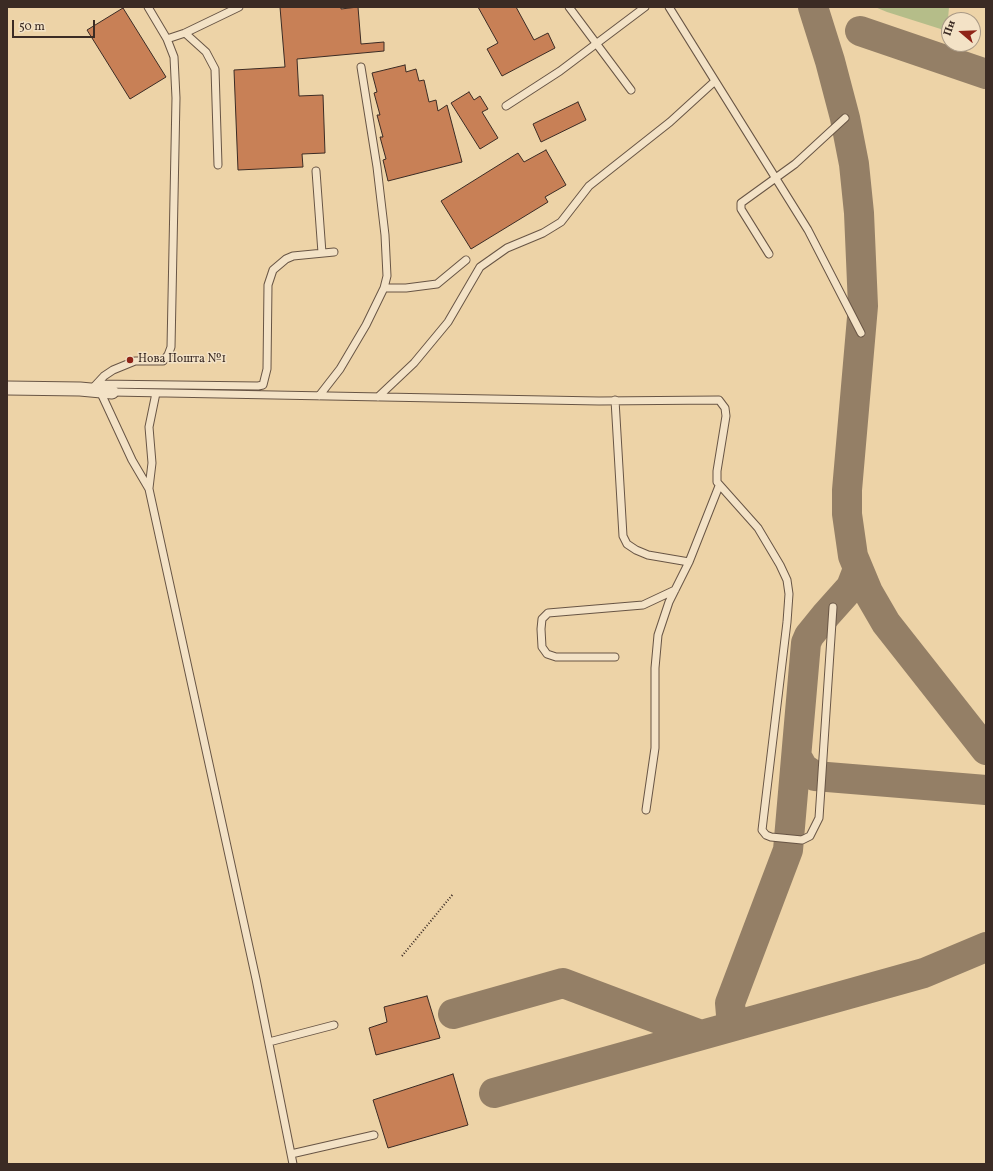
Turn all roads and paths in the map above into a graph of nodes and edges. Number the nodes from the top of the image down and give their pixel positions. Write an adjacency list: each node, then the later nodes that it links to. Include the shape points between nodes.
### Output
1 (148, 7): 7 (lane)
2 (239, 7): 6 (lane)
3 (569, 7): 8 (lane)
4 (645, 7): 8 (lane)
5 (669, 7): 10 (lane)
6 (185, 33): 7 (lane); 14 (lane, via 206,52 215,69)
7 (167, 39): 24 (lane, via 174,57 176,98 171,346 163,362 135,361 113,370)
8 (597, 43): 11 (lane); 12 (lane)
9 (361, 67): 21 (lane, via 385,235 387,266)
10 (715, 81): 16 (lane); 27 (lane, via 670,122 589,186 561,222 543,233 507,248 480,267 448,322 414,363)
11 (631, 90)
12 (506, 106)
13 (845, 118): 16 (lane, via 815,146)
14 (218, 165)
15 (316, 171): 18 (lane)
16 (775, 177): 19 (lane, via 743,201 740,207); 22 (lane, via 808,230)
17 (334, 252): 18 (lane)
18 (322, 253): 24 (lane, via 293,256 273,270 268,285 267,369 263,385)
19 (769, 254)
20 (466, 260): 21 (lane, via 437,284)
21 (384, 288): 26 (lane, via 349,356)
22 (861, 333)
23 (7, 388): 24 (street)
24 (96, 389): 25 (lane); 30 (lane)
25 (156, 393): 26 (lane); 30 (lane, via 149,427 152,463)
26 (320, 396): 27 (lane)
27 (378, 397): 28 (lane)
28 (616, 400): 29 (lane, via 719,400 723,403 726,416 717,471); 31 (lane, via 623,536 628,544 648,555)
29 (720, 486): 31 (lane); 33 (lane, via 758,528 787,580 787,622 762,830 771,837 802,840 810,836 819,818)
30 (149, 488): 39 (lane)
31 (689, 562): 32 (lane)
32 (675, 590): 34 (lane, via 643,604 548,613 542,619 542,647 547,654 556,657); 35 (lane, via 658,634 655,668 655,748)
33 (833, 607)
34 (616, 657)
35 (646, 810)
36 (453, 894): 37 (path)
37 (402, 956)
38 (334, 1025): 39 (lane)
39 (269, 1042): 41 (lane)
40 (374, 1135): 41 (lane)
41 (291, 1154): 42 (lane)
42 (293, 1164)

